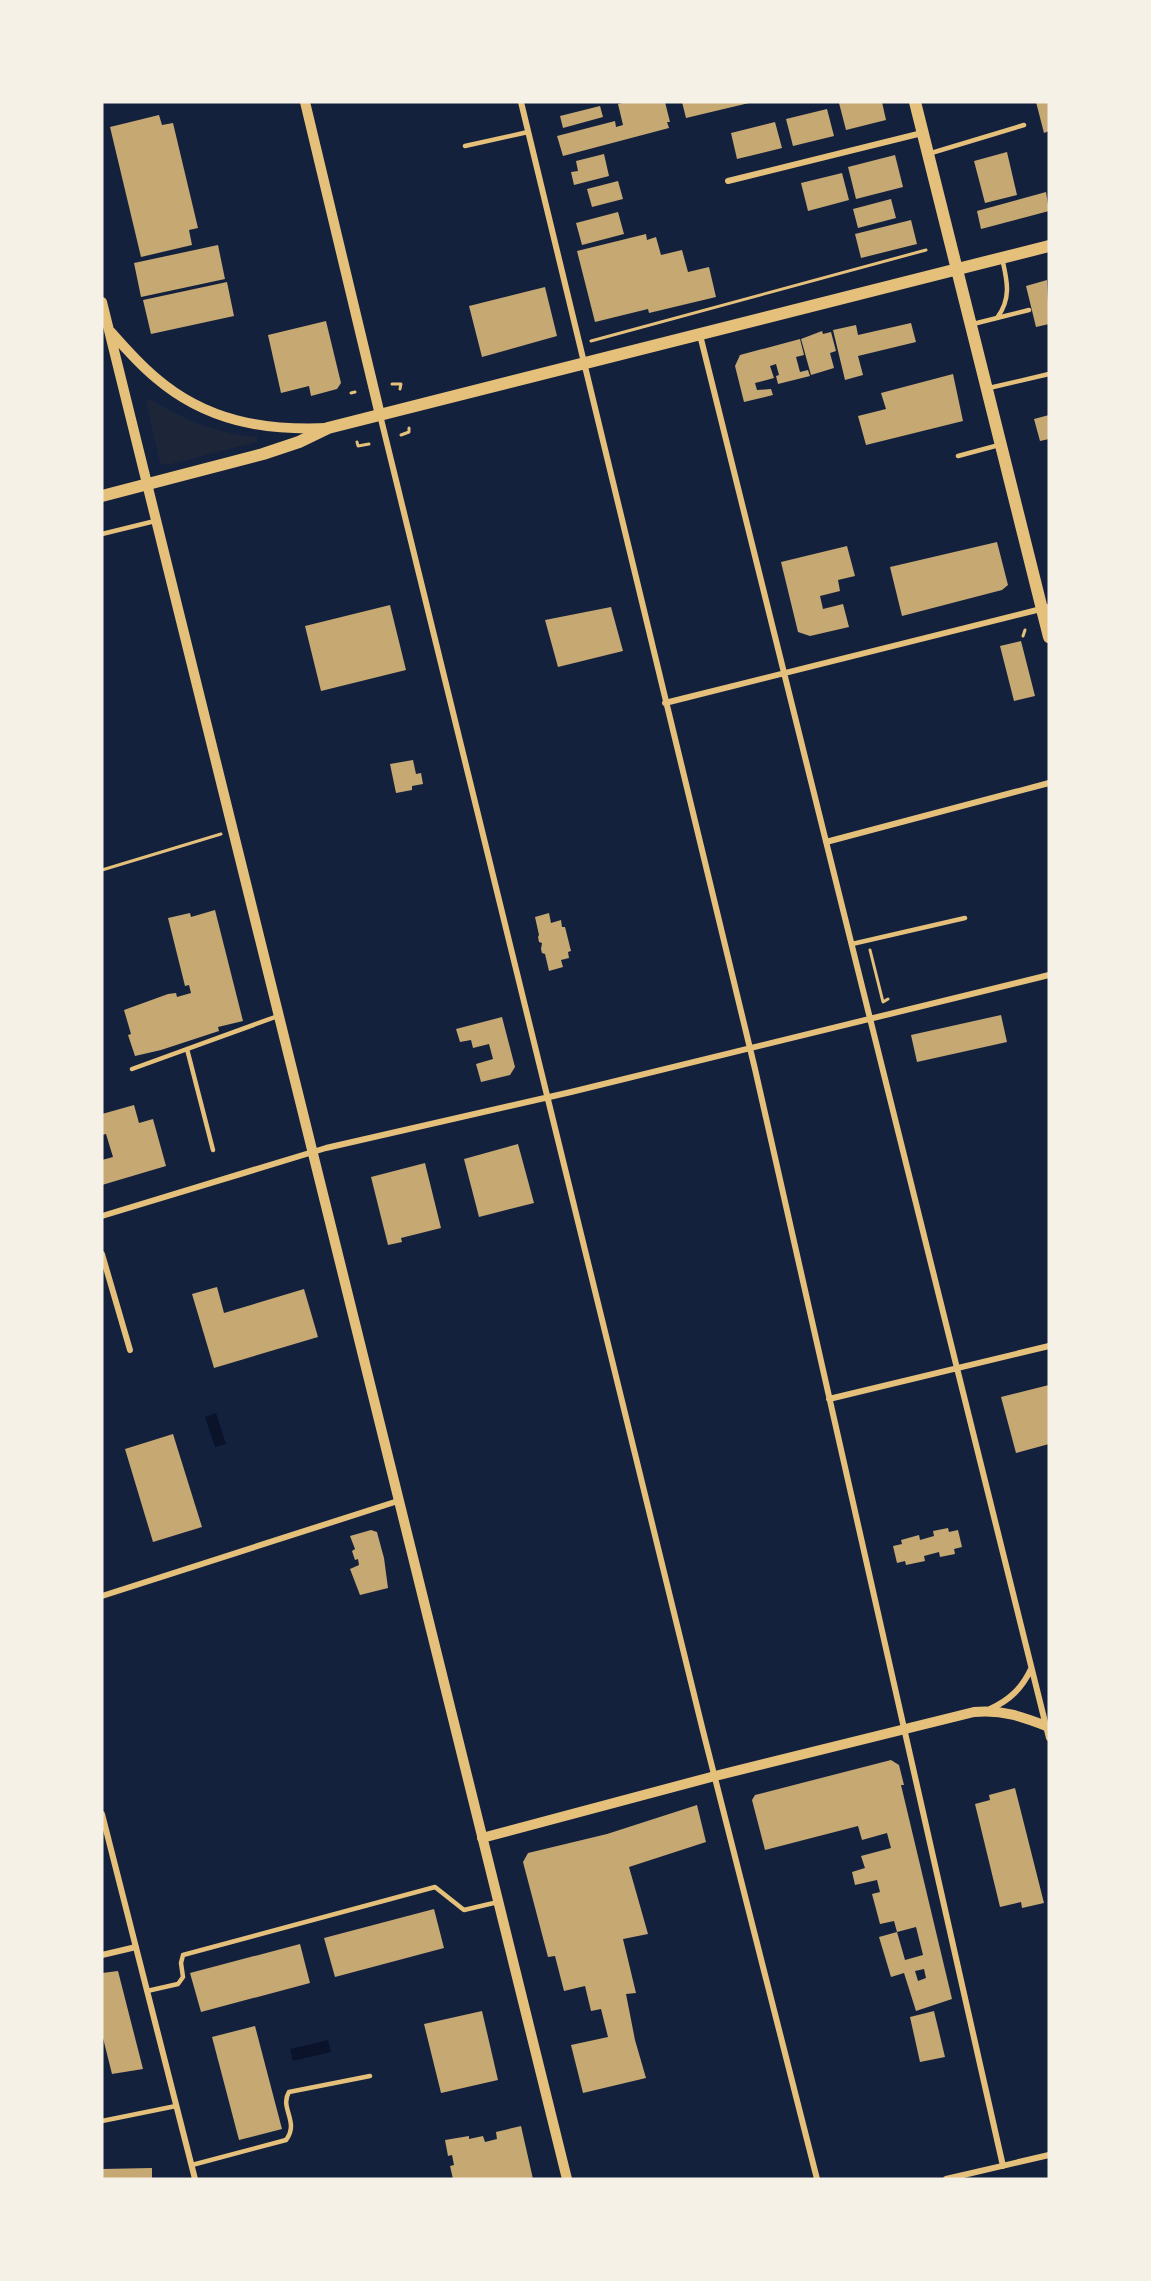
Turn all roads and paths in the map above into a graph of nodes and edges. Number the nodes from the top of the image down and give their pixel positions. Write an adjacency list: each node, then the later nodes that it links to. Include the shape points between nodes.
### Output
1 (305, 102): 26 (street)
2 (521, 102): 5 (street)
3 (915, 102): 6 (main road)
4 (1024, 125): 8 (lane)
5 (528, 132): 7 (lane); 21 (street)
6 (923, 133): 8 (main road); 9 (street)
7 (465, 146)
8 (928, 154): 13 (main road)
9 (728, 182)
10 (1049, 246): 12 (main road)
11 (926, 250): 20 (path)
12 (1002, 258): 13 (main road); 16 (lane, via 1008,293)
13 (957, 270): 17 (main road); 19 (main road)
14 (102, 302): 18 (street)
15 (1029, 310): 16 (lane)
16 (997, 318): 17 (lane)
17 (970, 325): 24 (main road)
18 (109, 330): 27 (street, via 157,379 196,405 271,428); 34 (street)
19 (700, 334): 21 (main road); 42 (street)
20 (595, 340)
21 (583, 363): 26 (main road); 43 (street)
22 (1049, 374): 24 (lane)
23 (392, 384): 25 (path, via 401,384)
24 (986, 388): 32 (main road)
25 (400, 389)
26 (380, 414): 27 (main road); 58 (street)
27 (328, 428): 34 (main road, via 263,454)
28 (409, 428): 29 (path, via 409,432)
29 (401, 435)
30 (357, 442): 31 (path, via 358,446)
31 (369, 444)
32 (1001, 444): 33 (lane); 38 (main road)
33 (958, 456)
34 (146, 485): 35 (main road); 36 (street)
35 (102, 495)
36 (155, 521): 37 (lane); 53 (street)
37 (102, 534)
38 (1045, 608): 41 (main road); 42 (street)
39 (1025, 630): 40 (path)
40 (1023, 636)
41 (1049, 637)
42 (784, 673): 43 (street); 46 (street)
43 (665, 703): 55 (street)
44 (1049, 783): 46 (street)
45 (204, 839): 47 (path)
46 (826, 842): 50 (street)
47 (102, 870)
48 (964, 918): 49 (lane)
49 (868, 941): 50 (lane); 52 (path, via 883,1002)
50 (852, 945): 54 (street)
51 (1049, 975): 54 (street)
52 (888, 999)
53 (278, 1016): 56 (lane); 60 (street)
54 (869, 1019): 55 (street); 65 (street)
55 (750, 1048): 58 (street); 66 (street)
56 (187, 1049): 57 (lane); 59 (lane)
57 (132, 1069)
58 (547, 1097): 60 (street); 74 (street)
59 (213, 1150)
60 (312, 1152): 61 (street); 67 (street)
61 (102, 1216)
62 (102, 1254): 64 (street)
63 (1049, 1346): 65 (street)
64 (130, 1350)
65 (957, 1367): 66 (street); 69 (street)
66 (829, 1400): 72 (street)
67 (398, 1501): 68 (street); 76 (street)
68 (102, 1596)
69 (1032, 1668): 70 (street, via 1014,1695); 71 (street)
70 (986, 1711): 71 (street, via 1010,1712); 72 (street)
71 (1047, 1727): 73 (street)
72 (904, 1729): 74 (street); 86 (street)
73 (1049, 1738)
74 (715, 1776): 76 (street); 89 (street)
75 (102, 1814): 78 (street)
76 (482, 1838): 77 (street)
77 (498, 1902): 80 (lane, via 464,1910 435,1887 183,1955 183,1977 178,1984); 88 (street)
78 (135, 1947): 79 (street); 80 (street)
79 (102, 1955)
80 (146, 1991): 82 (street)
81 (370, 2076): 85 (lane, via 289,2092 285,2102 291,2133 286,2140)
82 (176, 2106): 83 (lane); 85 (street)
83 (102, 2121)
84 (1049, 2155): 86 (street)
85 (192, 2165): 87 (street)
86 (1003, 2166): 90 (street)
87 (195, 2179)
88 (567, 2179)
89 (817, 2179)
90 (946, 2179)

